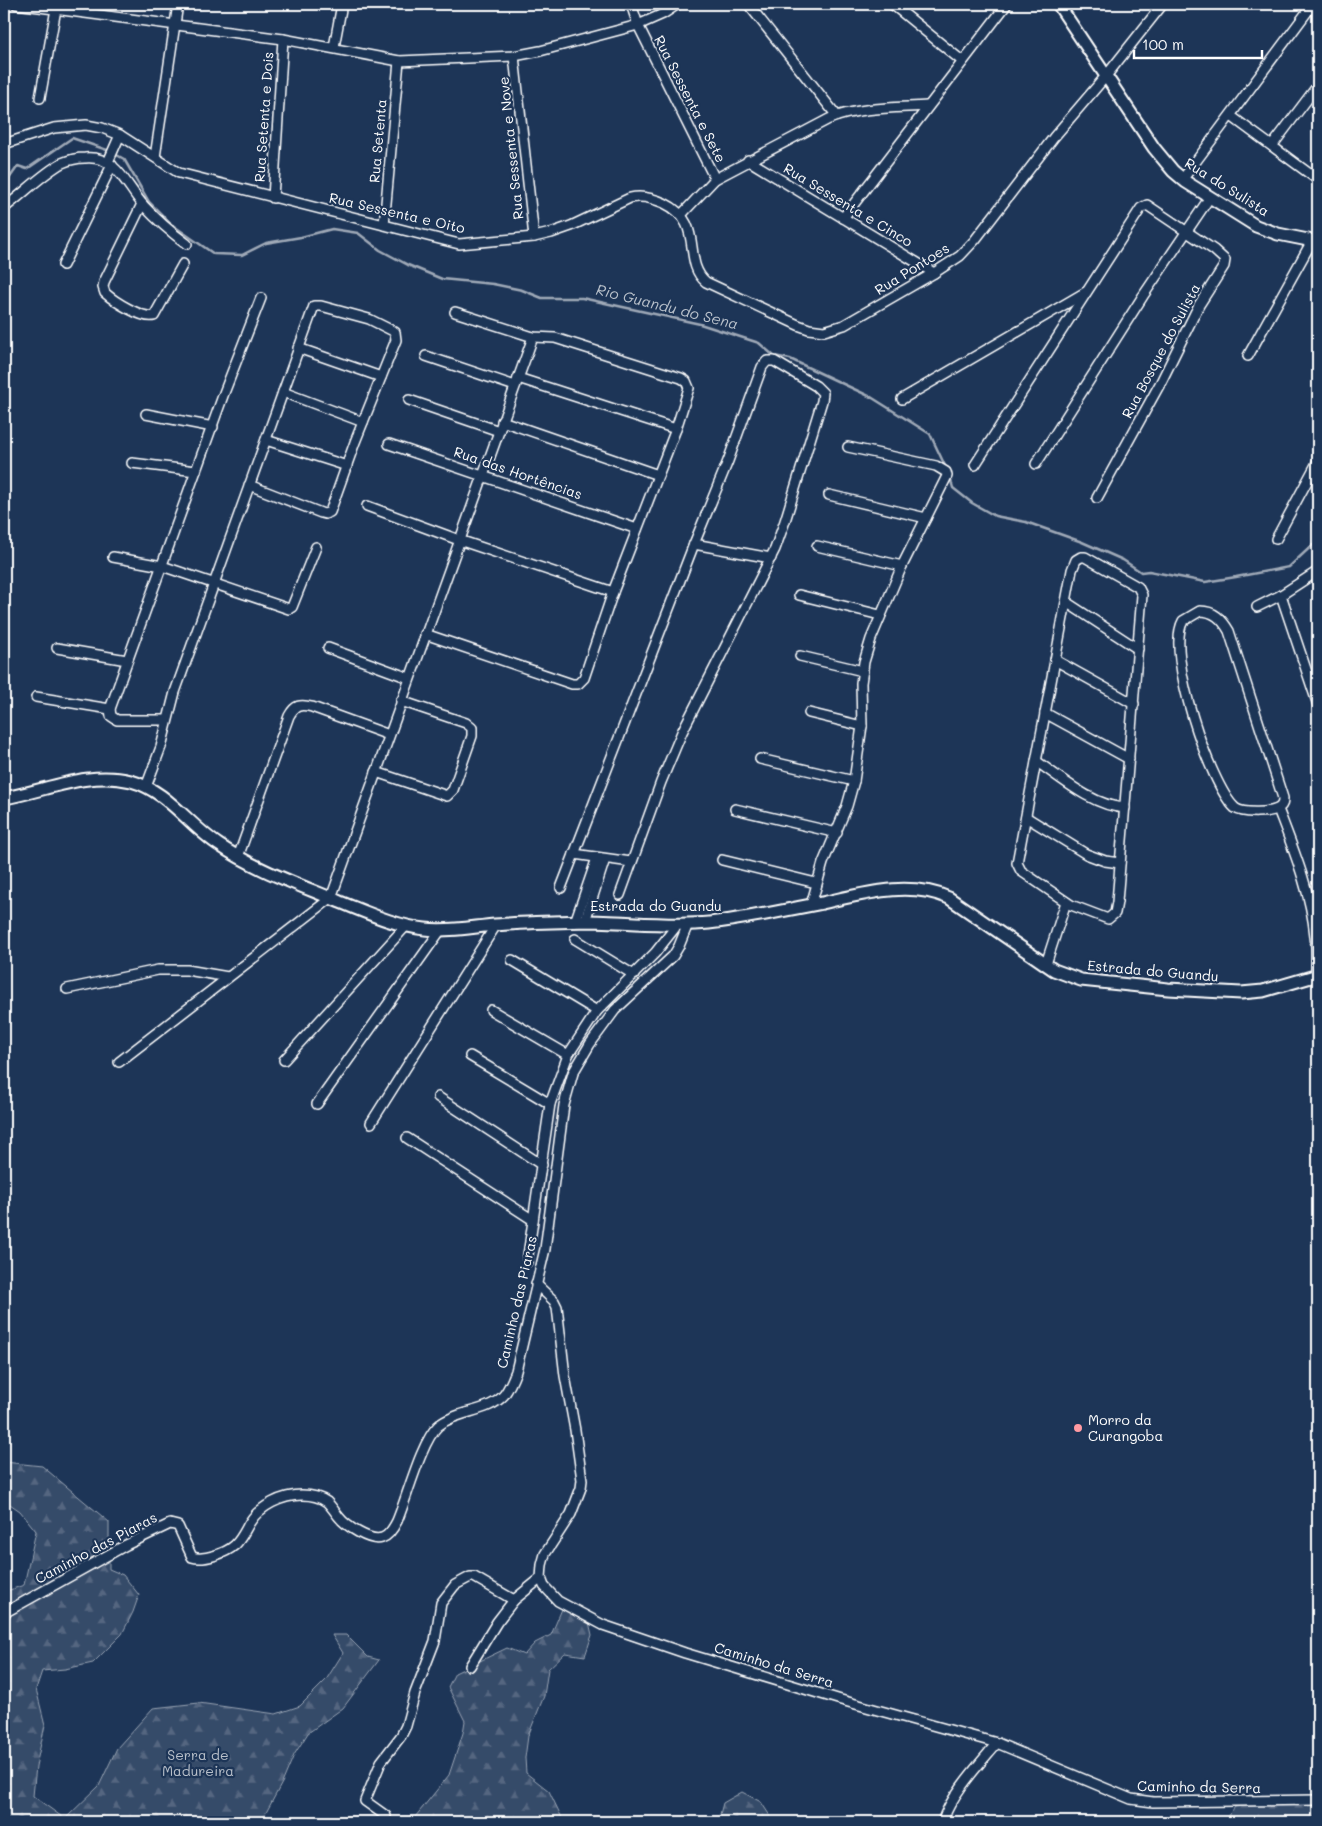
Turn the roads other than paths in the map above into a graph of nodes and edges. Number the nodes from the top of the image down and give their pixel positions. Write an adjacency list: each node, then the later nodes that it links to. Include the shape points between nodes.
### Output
1 (16, 4): 13 (street)
2 (178, 4): 14 (street)
3 (342, 4): 17 (street)
4 (631, 4): 15 (street, Rua Sessenta e Sete)
5 (678, 4): 15 (street)
6 (748, 4): 25 (street)
7 (892, 4): 20 (street)
8 (1007, 4): 20 (street)
9 (1058, 4): 21 (street, Rua do Sulista)
10 (1163, 4): 21 (street, Rua Pontoes)
11 (1313, 4): 26 (street)
12 (71, 7): 13 (street); 14 (street)
13 (56, 9): 23 (street)
14 (175, 25): 16 (street); 30 (street)
15 (638, 25): 18 (street); 33 (street, Rua Sessenta e Sete)
16 (283, 39): 17 (street); 37 (street, Rua Setenta e Dois)
17 (334, 47): 19 (street)
18 (514, 56): 19 (street); 44 (street, Rua Sessenta e Nove)
19 (399, 61): 42 (street, Rua Setenta)
20 (962, 61): 24 (street)
21 (1106, 76): 34 (street, Rua do Sulista, via 1154,148); 49 (street, Rua Pontoes, via 1054,137 975,240 960,256)
22 (1318, 84): 29 (street)
23 (40, 98)
24 (927, 106): 25 (street, via 885,108); 41 (street)
25 (837, 116): 31 (street)
26 (1231, 116): 29 (street); 34 (street)
27 (119, 138): 28 (street, Rua Sessenta e Oito, via 102,128 86,125 54,128); 30 (street, Rua Sessenta e Oito); 32 (street)
28 (4, 144)
29 (1272, 146): 35 (street)
30 (154, 157): 37 (street, Rua Sessenta e Oito, via 179,173)
31 (748, 160): 33 (street); 41 (street, Rua Sessenta e Cinco)
32 (110, 161): 38 (street); 39 (street, via 90,157 60,164); 48 (street)
33 (715, 179): 40 (street)
34 (1182, 180): 36 (street, Rua do Sulista)
35 (1318, 180)
36 (1210, 197): 43 (street); 45 (street, Rua do Sulista, via 1256,226)
37 (273, 198): 42 (street, Rua Sessenta e Oito)
38 (142, 204): 46 (street); 47 (street, via 104,282 105,293 139,314 154,316)
39 (4, 208)
40 (681, 215): 44 (street, Rua Sessenta e Oito, via 660,200 636,196 571,226); 49 (street, Rua Pontoes, via 687,223 695,265 702,279 809,329 824,331 844,324)
41 (843, 218): 49 (street, Rua Sessenta e Cinco)
42 (384, 224): 44 (street, Rua Sessenta e Oito, via 459,244)
43 (1187, 231): 50 (street, Rua Bosque do Sulista, via 1152,207 1143,206); 73 (street); 81 (street, Rua Bosque do Sulista, via 1223,257 1224,266 1202,300)
44 (534, 237)
45 (1315, 242): 56 (street)
46 (187, 244)
47 (183, 264)
48 (63, 265)
49 (934, 273)
50 (1088, 291): 60 (street); 74 (street)
51 (261, 298): 65 (street)
52 (455, 312): 53 (street)
53 (533, 337): 58 (street); 66 (street, via 555,338 686,381 689,388)
54 (298, 348): 57 (street); 57 (street, via 314,306 369,319 396,334); 59 (street)
55 (426, 356): 58 (street)
56 (1248, 356)
57 (381, 377): 64 (street)
58 (517, 382): 63 (street); 66 (street)
59 (283, 392): 64 (street); 68 (street)
60 (902, 399)
61 (409, 400): 67 (street)
62 (146, 414): 65 (street)
63 (502, 421): 67 (street); 77 (street)
64 (363, 422): 75 (street)
65 (213, 427): 76 (street)
66 (676, 429): 77 (street)
67 (499, 431): 78 (street)
68 (266, 440): 75 (street); 79 (street)
69 (389, 444): 78 (street, Rua das Hortências)
70 (848, 447): 83 (street, via 943,468 947,476)
71 (1318, 461): 85 (street)
72 (132, 463): 76 (street)
73 (1036, 464)
74 (975, 465)
75 (347, 466): 79 (street, via 328,514)
76 (196, 471): 92 (street)
77 (658, 475): 84 (street)
78 (483, 476): 84 (street, Rua das Hortências); 86 (street)
79 (249, 485): 95 (street)
80 (829, 495): 83 (street)
81 (1097, 498)
82 (367, 506): 86 (street)
83 (926, 518): 93 (street)
84 (637, 529): 96 (street)
85 (1276, 539)
86 (459, 540): 96 (street); 102 (street)
87 (694, 544): 91 (street); 91 (street, via 762,367 767,361 774,361 816,386 823,397 785,521); 133 (street)
88 (817, 546): 93 (street)
89 (316, 547): 95 (street, via 291,609)
90 (113, 557): 92 (street)
91 (770, 558): 137 (street, via 682,732)
92 (162, 566): 95 (street); 107 (street)
93 (902, 566): 101 (street)
94 (1318, 571): 98 (street)
95 (213, 584): 118 (street)
96 (613, 592): 102 (street, via 584,678 578,684)
97 (799, 595): 101 (street)
98 (1280, 595): 100 (street); 114 (street)
99 (1066, 602): 105 (street); 105 (street, via 1072,570 1081,557 1138,587 1142,595); 108 (street)
100 (1257, 607)
101 (880, 615): 109 (street)
102 (425, 634): 110 (street)
103 (56, 648): 107 (street)
104 (328, 648): 110 (street)
105 (1138, 648): 113 (street)
106 (800, 656): 109 (street)
107 (127, 660): 115 (street)
108 (1055, 660): 113 (street); 116 (street)
109 (863, 671): 119 (street)
110 (409, 678): 112 (street)
111 (36, 697): 115 (street)
112 (401, 701): 120 (street); 124 (street, via 466,723 472,728 472,736 450,795 444,796)
113 (1134, 704): 122 (street)
114 (1318, 704)
115 (110, 709): 118 (street, via 111,716 117,720)
116 (1045, 713): 122 (street); 123 (street)
117 (809, 714): 119 (street)
118 (167, 720): 126 (street)
119 (862, 726): 125 (street)
120 (389, 735): 124 (street); 134 (street, via 312,707 295,707)
121 (760, 759): 125 (street)
122 (1129, 759): 128 (street)
123 (1036, 762): 128 (street, via 1099,802); 131 (street)
124 (376, 772): 142 (street)
125 (854, 781): 132 (street)
126 (146, 787): 127 (street, Estrada do Guandu, via 98,778); 134 (street, Estrada do Guandu)
127 (4, 798)
128 (1125, 808): 138 (street)
129 (736, 809): 132 (street)
130 (1278, 809): 130 (street, via 1240,811 1223,793 1215,776 1184,685 1178,637 1183,621 1200,611 1218,616 1229,631 1283,798); 154 (street, via 1310,903 1316,937)
131 (1026, 817): 138 (street, via 1086,854 1105,862); 143 (street, via 1017,863 1019,868)
132 (837, 833): 139 (street)
133 (574, 854): 135 (street); 140 (street)
134 (238, 857): 142 (street, Estrada do Guandu)
135 (601, 859): 137 (street); 145 (street)
136 (722, 860): 139 (street)
137 (631, 862): 141 (street)
138 (1120, 863): 143 (street, via 1117,902 1112,917 1108,919)
139 (816, 883): 144 (street)
140 (561, 888)
141 (620, 895)
142 (331, 898): 148 (street, Estrada do Guandu); 155 (street)
143 (1066, 902): 152 (street)
144 (811, 905): 146 (street, Estrada do Guandu, via 740,919); 152 (street, Estrada do Guandu, via 899,889 932,892 954,901)
145 (580, 922): 146 (street, Estrada do Guandu); 147 (street, Estrada do Guandu)
146 (683, 924): 153 (street); 171 (street, Caminho das Piaras, via 679,946 673,956 615,1010 573,1073 564,1105 546,1249)
147 (496, 925): 149 (street, Estrada do Guandu); 166 (street)
148 (406, 926): 149 (street, Estrada do Guandu); 161 (street)
149 (440, 931): 164 (street)
150 (575, 939): 153 (street)
151 (512, 960): 158 (street)
152 (1046, 964): 154 (street, Estrada do Guandu, via 1081,980 1168,990 1263,991)
153 (634, 975): 158 (street)
154 (1317, 975)
155 (228, 977): 156 (street, via 187,970 158,970); 162 (street)
156 (67, 989)
157 (491, 1010): 159 (street)
158 (597, 1011): 159 (street)
159 (568, 1055): 165 (street)
160 (470, 1056): 165 (street)
161 (284, 1060)
162 (119, 1062)
163 (438, 1097): 168 (street)
164 (317, 1104)
165 (550, 1104): 168 (street)
166 (371, 1123)
167 (407, 1138): 169 (street)
168 (542, 1165): 169 (street)
169 (533, 1220): 170 (street)
170 (527, 1262)
171 (536, 1284): 172 (street, via 557,1307 582,1480 571,1514 545,1554); 174 (street, Caminho das Piaras, via 516,1371 503,1396 452,1417 433,1433 397,1521 383,1538 362,1534 340,1518 325,1501 300,1494 272,1502 258,1512 235,1545 221,1553 192,1557 178,1526 170,1524)
172 (541, 1578): 173 (street); 176 (street, Caminho da Serra, via 558,1601 603,1625 841,1700)
173 (514, 1600): 175 (street); 178 (street, via 482,1580 470,1577 455,1585 440,1603 435,1641 406,1726 381,1762 365,1801)
174 (4, 1613)
175 (470, 1666)
176 (997, 1743): 177 (street, Caminho da Serra, via 1131,1799 1153,1802); 179 (street, via 961,1789)
177 (1318, 1800)
178 (386, 1816)
179 (942, 1822)

